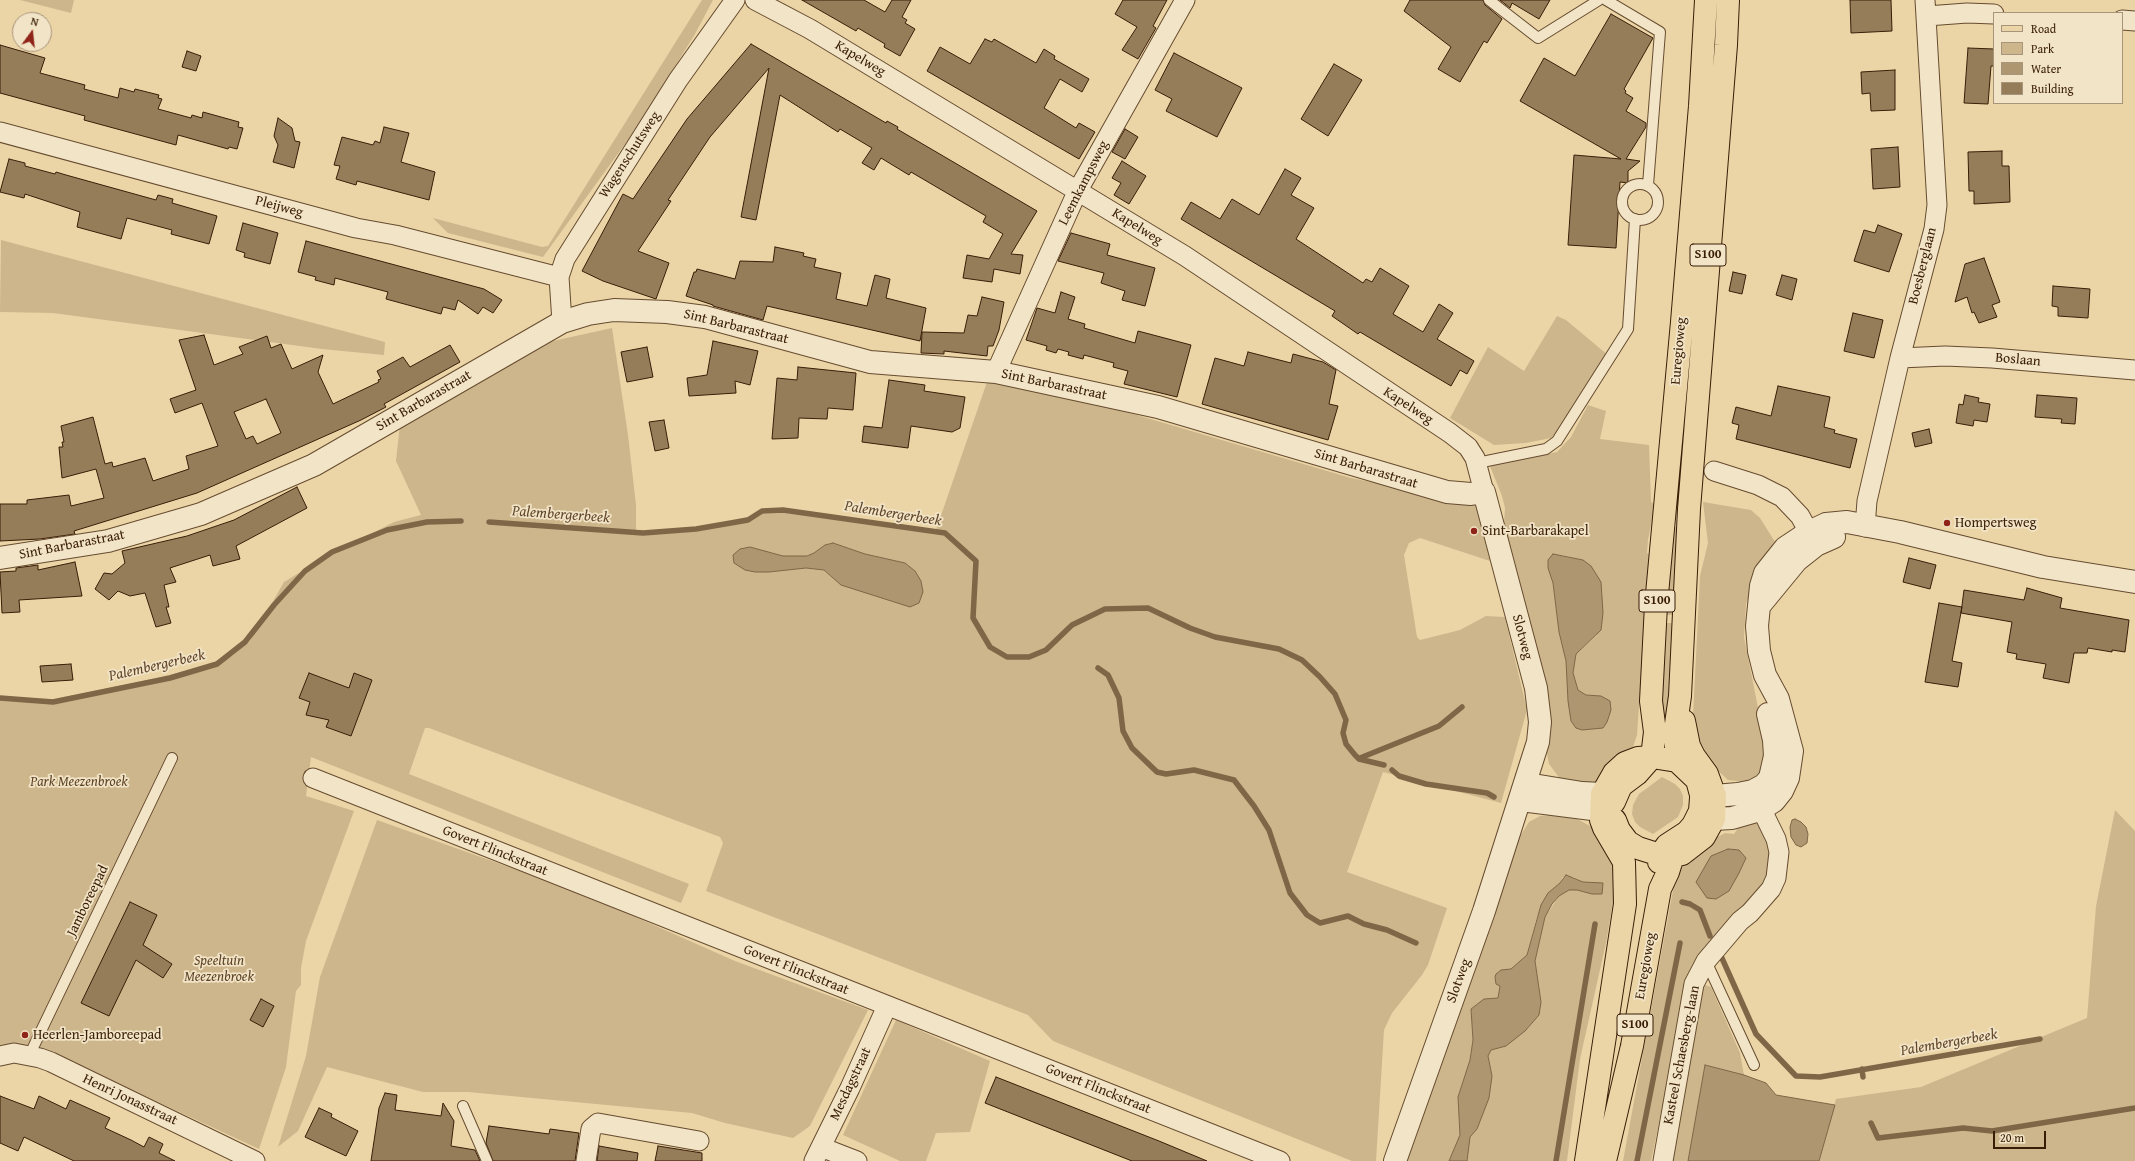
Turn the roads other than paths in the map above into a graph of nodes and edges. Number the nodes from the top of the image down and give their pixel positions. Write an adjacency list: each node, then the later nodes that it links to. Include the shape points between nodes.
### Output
1 (735, 0): 17 (street, Wagenschutsweg, via 678,80 614,178 565,259)
2 (754, 0): 15 (street, Kapelweg, via 810,29)
3 (1186, 0): 15 (street, Leemkampsweg)
4 (1489, 0): 5 (lane, via 1538,38)
5 (1599, 0)
6 (1606, 0): 14 (lane, via 1660,32)
7 (1706, 0): 29 (main road, Euregioweg / S100)
8 (1728, 0): 31 (main road, Euregioweg / S100, via 1690,502 1680,696 1686,735)
9 (1926, 8): 10 (street); 19 (street, Boesberglaan, via 1937,205 1934,228)
10 (1993, 14)
11 (2123, 20): 12 (street)
12 (2135, 21)
13 (0, 132): 17 (street, Pleijweg, via 356,228 395,235)
14 (1648, 185): 16 (lane, via 1658,199 1656,211 1647,219); 16 (lane, via 1636,184 1623,196 1623,207 1630,217)
15 (1078, 190): 21 (street, Leemkampsweg); 22 (street, Kapelweg, via 1185,256 1450,434 1468,447)
16 (1635, 219): 22 (lane, via 1628,329 1557,441 1546,449)
17 (559, 277): 18 (street, Wagenschutsweg)
18 (562, 322): 21 (street, Sint Barbarastraat, via 614,310 667,312 705,317 870,362); 27 (street, Sint Barbarastraat, via 314,465 201,514 108,541)
19 (1900, 358): 20 (street, Boslaan, via 1992,358); 25 (street, Boesberglaan, via 1867,501)
20 (2135, 370)
21 (996, 372): 24 (street, Sint Barbarastraat, via 1158,407 1447,492)
22 (1477, 463): 24 (street, Kapelweg)
23 (1714, 471): 26 (street, via 1758,485 1782,497 1800,516)
24 (1484, 492): 33 (street, Slotweg, via 1540,712 1538,742)
25 (1865, 527): 26 (street, via 1841,522 1826,524); 28 (street, via 1900,532 2043,567)
26 (1813, 538): 35 (street, via 1785,548 1768,568 1763,580 1757,635 1765,675 1765,700 1776,756 1770,778)
27 (0, 558)
28 (2135, 582)
29 (1645, 757): 31 (main road); 36 (main road, via 1624,763 1614,773)
30 (172, 758): 43 (lane, Jamboreepad)
31 (1685, 758): 34 (main road, via 1707,774)
32 (313, 778): 41 (street, Govert Flinckstraat)
33 (1524, 792): 36 (street); 53 (street, Slotweg)
34 (1708, 795): 35 (street, via 1738,794); 37 (main road); 39 (main road, via 1693,826 1666,845)
35 (1757, 801): 37 (street, via 1732,818); 40 (street, Kasteel Schaesberg-laan, via 1779,852 1776,878 1771,889)
36 (1605, 805): 38 (main road, via 1604,828)
37 (1714, 819): 39 (main road, via 1704,837 1694,846 1682,854)
38 (1628, 850): 39 (main road); 54 (main road, Euregioweg / S100, via 1624,862 1625,904)
39 (1666, 856): 55 (main road, Euregioweg / S100, via 1657,871 1660,888 1632,1046)
40 (1706, 961): 44 (lane); 56 (street, Kasteel Schaesberg-laan, via 1694,984)
41 (887, 1006): 47 (street, Mesdagstraat); 52 (street, Govert Flinckstraat)
42 (0, 1056): 43 (street, Henri Jonasstraat, via 14,1053)
43 (29, 1056): 48 (street, Henri Jonasstraat, via 51,1062)
44 (1754, 1066)
45 (463, 1106): 49 (lane)
46 (699, 1142): 50 (street, via 598,1123 591,1129)
47 (817, 1154): 51 (street)
48 (255, 1161)
49 (487, 1161)
50 (586, 1161)
51 (857, 1161)
52 (1280, 1161)
53 (1395, 1161)
54 (1586, 1161)
55 (1605, 1161)
56 (1663, 1161)

